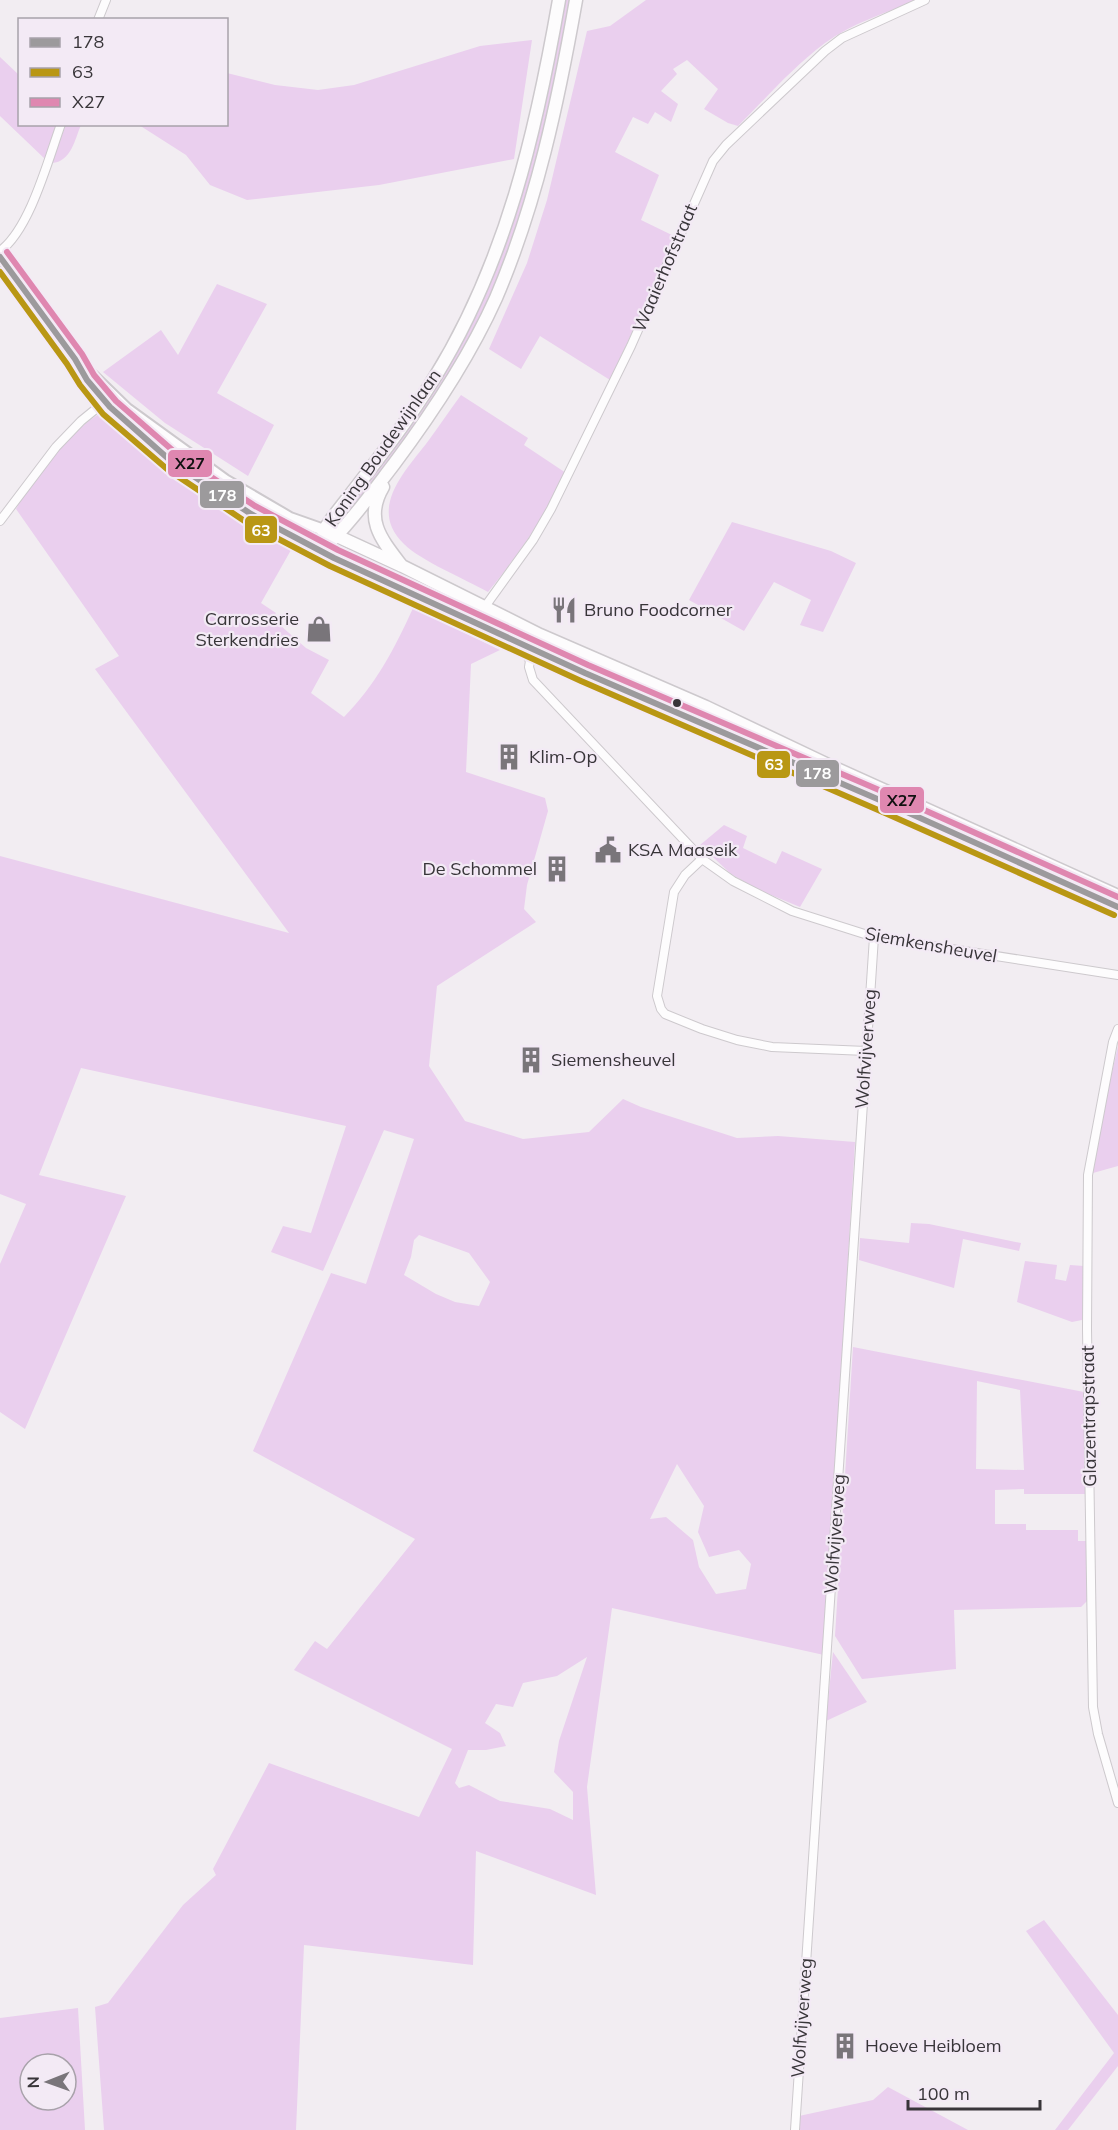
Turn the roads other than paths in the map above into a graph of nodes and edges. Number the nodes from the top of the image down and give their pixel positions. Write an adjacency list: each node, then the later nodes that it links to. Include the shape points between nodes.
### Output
1 (106, 0): 5 (street)
2 (559, 0): 14 (main road, Koning Boudewijnlaan, via 527,157 480,292 435,377)
3 (576, 0): 11 (main road, Koning Boudewijnlaan, via 552,128 515,249 471,347)
4 (925, 0): 18 (street, Waaierhofstraat, via 856,30 825,51 713,161 631,346 551,509)
5 (99, 18)
6 (61, 126): 7 (street, via 29,211 16,235)
7 (0, 251)
8 (0, 256): 9 (main road, via 82,373)
9 (108, 398): 10 (main road); 12 (main road); 13 (street, via 56,447)
10 (159, 434): 12 (street); 14 (main road, via 271,508)
11 (414, 438): 15 (main road, Koning Boudewijnlaan); 17 (main road, via 381,489 375,513 378,532)
12 (151, 445): 16 (main road, via 195,479)
13 (0, 521)
14 (324, 530): 15 (main road); 16 (main road, Koning Boudewijnlaan)
15 (338, 536): 16 (main road, Koning Boudewijnlaan); 17 (main road)
16 (321, 551): 19 (main road)
17 (402, 566): 18 (main road)
18 (484, 608): 22 (main road)
19 (520, 644): 20 (main road); 21 (street, Siemkensheuvel)
20 (544, 654): 21 (street); 23 (main road)
21 (530, 661): 24 (street, Siemkensheuvel, via 533,680)
22 (706, 707): 23 (main road, via 703,718); 25 (main road)
23 (692, 720): 26 (main road)
24 (702, 859): 27 (street, Siemkensheuvel, via 792,911); 30 (street, via 674,892 657,996 665,1014 737,1040 772,1047)
25 (1118, 896)
26 (1118, 907)
27 (874, 937): 28 (street, Siemkensheuvel); 30 (street, Wolfvijverweg)
28 (1118, 975)
29 (1118, 1029): 31 (street, Glazentrapstraat, via 1088,1175 1087,1241 1093,1707)
30 (866, 1052): 32 (street, Wolfvijverweg)
31 (1118, 1803)
32 (795, 2130)

